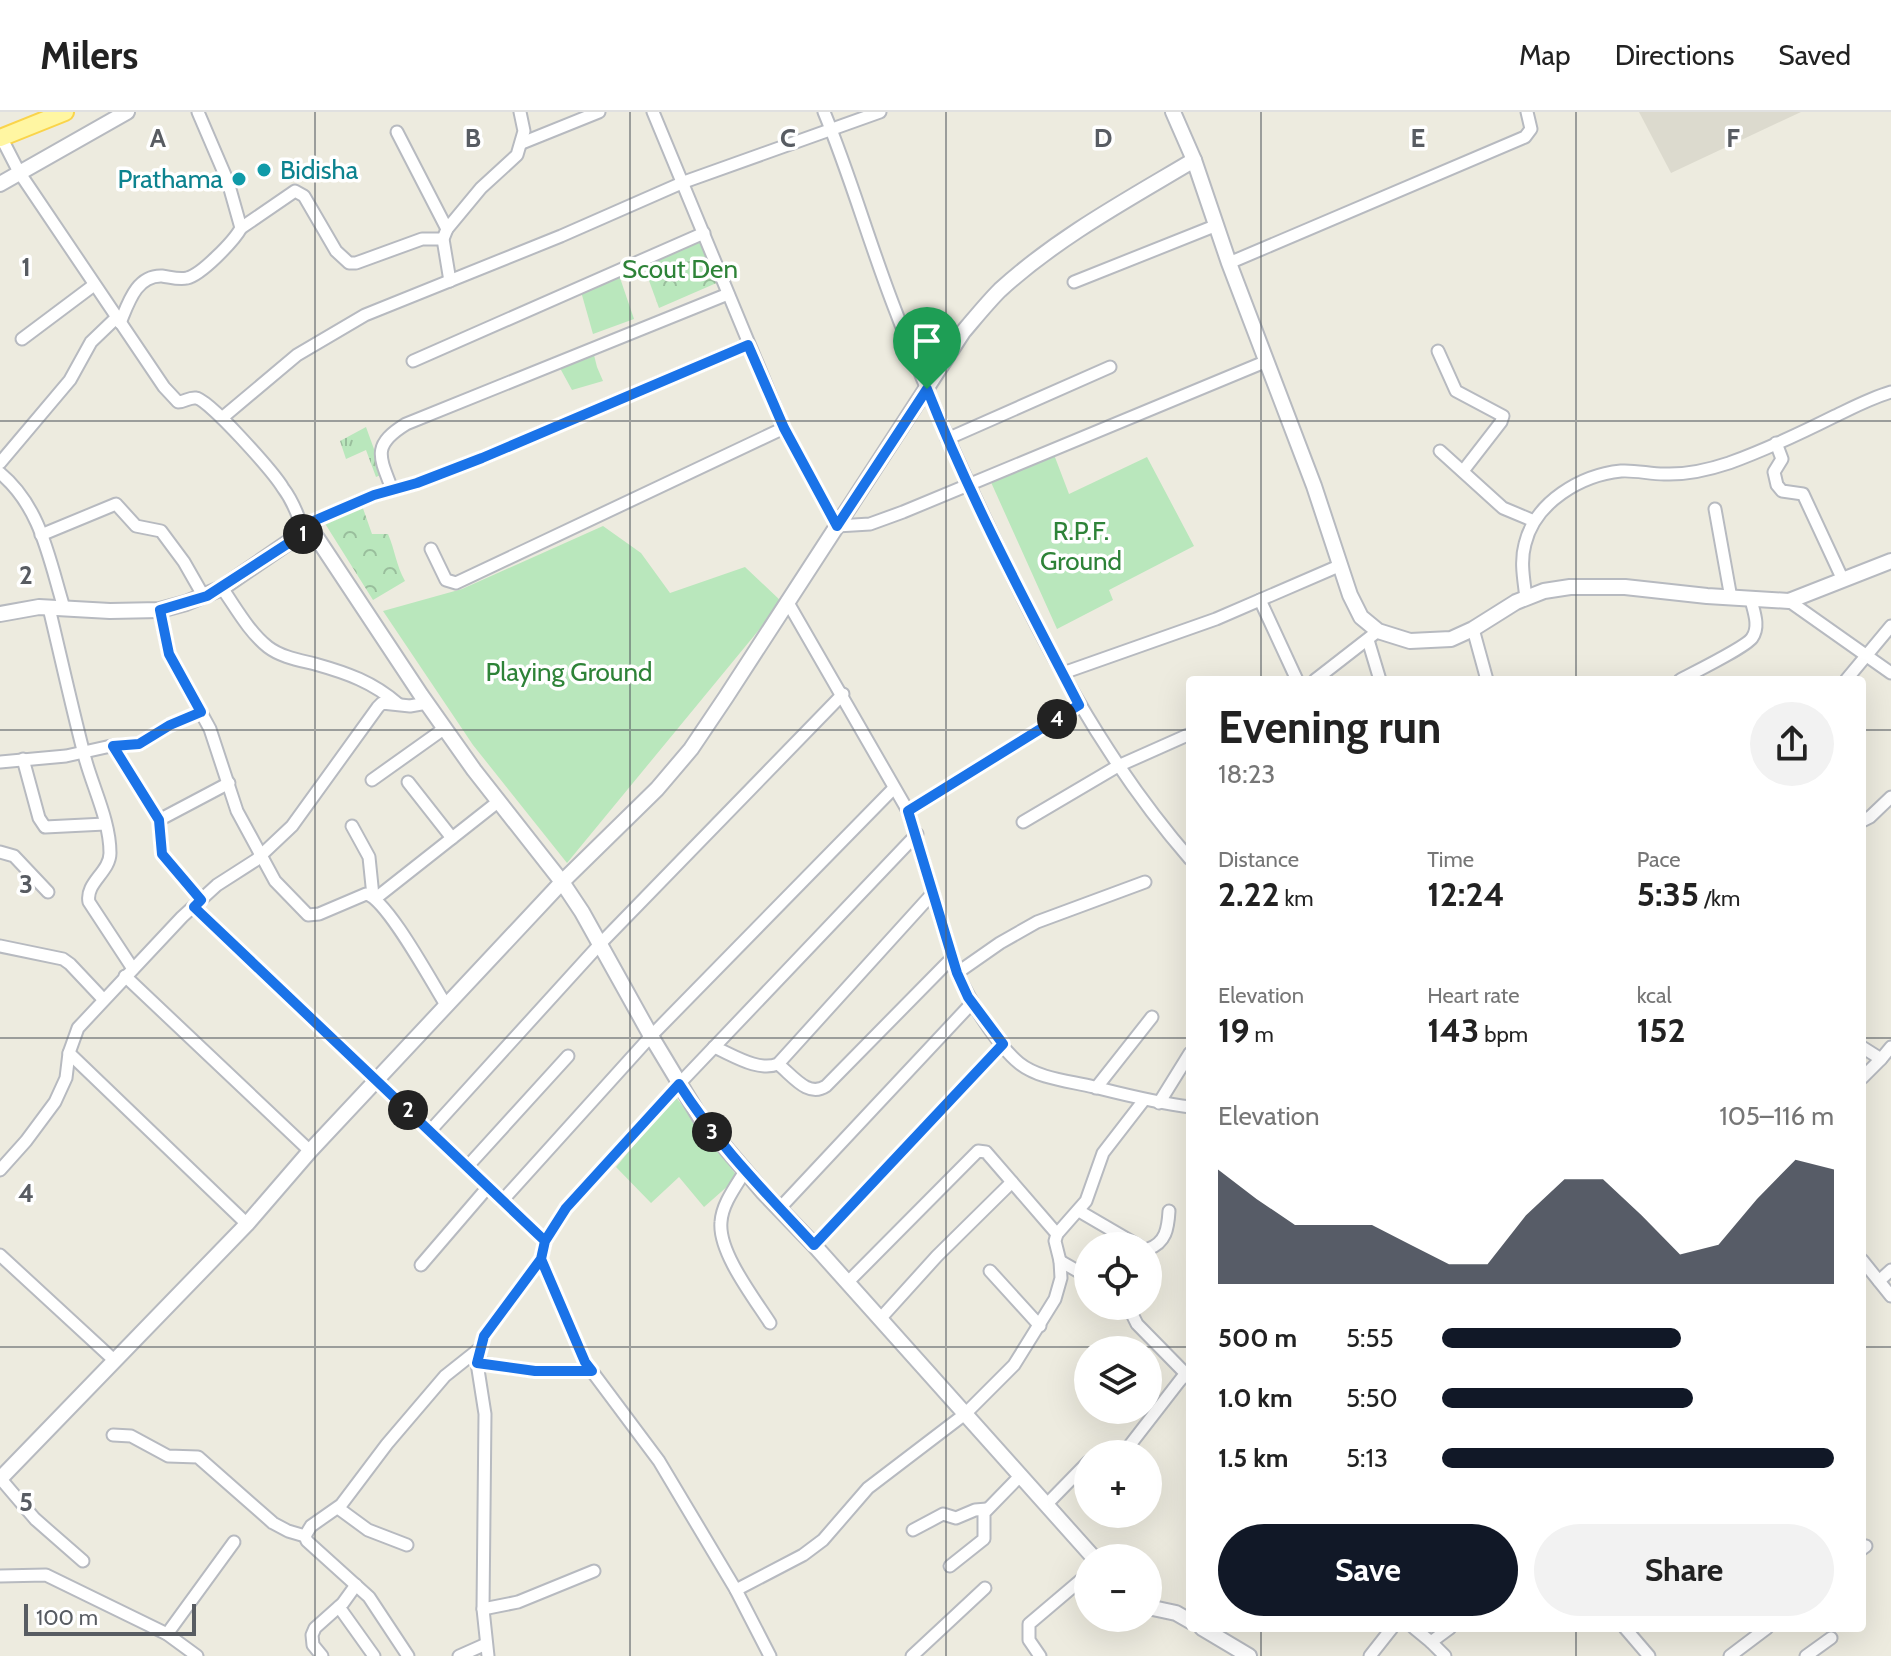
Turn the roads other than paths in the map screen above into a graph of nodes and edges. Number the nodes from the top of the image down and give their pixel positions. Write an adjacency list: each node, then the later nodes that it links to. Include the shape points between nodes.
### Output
1 (65, 112): 13 (main road)
2 (127, 112): 16 (street)
3 (198, 112): 20 (street)
4 (520, 112): 14 (street)
5 (599, 112): 14 (street)
6 (653, 112): 17 (street)
7 (824, 112): 11 (street)
8 (880, 112): 11 (street)
9 (1527, 112): 23 (street, via 1531,129 1525,137)
10 (1176, 113): 15 (street)
11 (832, 131): 17 (street); 35 (street)
12 (397, 132): 22 (street)
13 (1, 138): 16 (street)
14 (522, 143): 22 (street)
15 (1194, 160): 19 (street); 35 (street, via 1100,215 1008,283 963,332)
16 (19, 172): 18 (street); 26 (street)
17 (684, 182): 21 (street); 24 (street)
18 (0, 184)
19 (1217, 225): 23 (street); 25 (street)
20 (241, 228): 22 (street, via 295,191 304,196 336,251 349,263); 28 (street, via 197,273 187,278 150,277 140,284)
21 (704, 233): 27 (street); 32 (street)
22 (445, 234): 24 (street)
23 (1229, 263): 33 (street)
24 (450, 281): 37 (street, via 331,333)
25 (1074, 282)
26 (94, 285): 28 (street); 29 (street)
27 (728, 294): 30 (street); 46 (street, via 406,424 381,446)
28 (118, 320): 37 (street, via 172,397 184,402 197,398); 42 (street, via 91,342 70,380)
29 (22, 339)
30 (748, 345): 38 (street); 46 (street, via 482,458)
31 (1438, 351): 43 (street, via 1456,391 1503,416)
32 (413, 361)
33 (1267, 361): 45 (street); 54 (street)
34 (1110, 367): 39 (street)
35 (927, 389): 39 (street); 49 (street)
36 (1891, 392): 40 (street)
37 (222, 418): 50 (street, via 283,487)
38 (784, 428): 49 (street); 52 (street, via 456,583 446,580)
39 (947, 439): 45 (street)
40 (1776, 443): 48 (street, via 1695,472 1623,471 1586,480 1566,490); 55 (street, via 1782,459 1774,472 1777,485 1782,491 1803,494)
41 (1440, 451): 43 (street)
42 (0, 463)
43 (1463, 471): 48 (street, via 1503,508)
44 (0, 473): 51 (street, via 26,499)
45 (969, 485): 49 (street, via 870,524); 71 (street)
46 (392, 489): 50 (street)
47 (1715, 509): 59 (street)
48 (1534, 521): 58 (street, via 1522,566)
49 (837, 526): 62 (street)
50 (303, 530): 56 (street); 80 (street, via 317,538)
51 (41, 535): 57 (street, via 116,504 136,526 161,531); 64 (street)
52 (431, 549)
53 (1891, 561): 55 (street)
54 (1341, 565): 60 (street); 69 (street, via 1350,595)
55 (1843, 580): 63 (street)
56 (222, 588): 57 (street); 82 (street, via 270,649 360,678)
57 (204, 597): 65 (street)
58 (1526, 598): 59 (street, via 1592,587); 68 (street)
59 (1731, 598): 61 (street)
60 (1260, 600): 71 (street); 73 (street)
61 (1751, 600): 63 (street); 77 (street, via 1753,637)
62 (787, 601): 79 (street); 108 (street, via 691,749)
63 (1789, 601): 70 (street)
64 (56, 608): 65 (street); 66 (street); 87 (street)
65 (160, 610): 83 (street, via 169,654)
66 (0, 614)
67 (1891, 626): 70 (street)
68 (1473, 629): 69 (street, via 1429,642); 76 (street)
69 (1373, 636): 74 (street); 75 (street)
70 (1867, 656): 72 (street); 78 (street)
71 (1063, 673): 81 (street)
72 (1891, 673)
73 (1295, 676)
74 (1320, 676)
75 (1379, 676)
76 (1486, 676)
77 (1692, 676)
78 (1850, 676)
79 (843, 694): 94 (street); 114 (street)
80 (427, 703): 82 (street); 84 (street)
81 (1079, 705): 90 (street); 97 (street)
82 (400, 706): 107 (street, via 378,707 292,826)
83 (201, 712): 86 (street, via 139,744); 93 (street)
84 (445, 728): 91 (street); 96 (street)
85 (1186, 736): 90 (street)
86 (113, 746): 87 (street); 99 (street)
87 (83, 751): 88 (street); 101 (street)
88 (23, 759): 89 (street); 101 (street, via 41,824)
89 (0, 762)
90 (1118, 766): 100 (street); 106 (street)
91 (372, 780)
92 (408, 782): 104 (street)
93 (229, 783): 99 (street); 107 (street)
94 (894, 788): 97 (street); 123 (street)
95 (1891, 797): 98 (street)
96 (499, 801): 104 (street); 108 (street)
97 (908, 811): 103 (street)
98 (1866, 819)
99 (159, 820): 113 (street, via 162,854)
100 (1023, 822)
101 (105, 824): 117 (street, via 111,856 87,896)
102 (352, 826): 112 (street, via 369,857)
103 (917, 834): 111 (street); 125 (street)
104 (452, 838): 112 (street)
105 (0, 852): 110 (street, via 14,856)
106 (1186, 854)
107 (261, 856): 112 (street, via 275,881 308,915 366,894); 113 (street)
108 (562, 882): 114 (street); 121 (street)
109 (1145, 882): 118 (street, via 1037,922)
110 (48, 892)
111 (932, 894): 116 (street); 132 (street)
112 (374, 897): 121 (street)
113 (197, 903): 117 (street); 134 (street)
114 (600, 944): 123 (street); 140 (street)
115 (0, 946): 119 (street, via 63,959)
116 (951, 959): 118 (street); 132 (street, via 818,1091)
117 (129, 972): 119 (street); 141 (street)
118 (957, 973): 120 (street)
119 (103, 999): 128 (street, via 78,1028)
120 (972, 1003): 124 (street); 148 (street)
121 (446, 1005): 134 (street)
122 (1152, 1017): 136 (street)
123 (651, 1036): 135 (street); 147 (street)
124 (1003, 1044): 136 (street, via 1029,1070); 156 (street)
125 (714, 1047): 132 (street, via 755,1065); 135 (street)
126 (1891, 1047): 131 (street)
127 (1866, 1050): 131 (street)
128 (69, 1053): 143 (street, via 55,1102); 151 (street)
129 (568, 1056): 142 (street)
130 (1186, 1059): 138 (street)
131 (1881, 1059): 133 (street)
132 (778, 1064)
133 (1866, 1074)
134 (377, 1080): 140 (street); 141 (street)
135 (679, 1084): 144 (street); 155 (street, via 566,1208)
136 (1096, 1088): 137 (street)
137 (1144, 1100): 138 (street); 149 (street, via 1103,1153)
138 (1159, 1103): 139 (street)
139 (1186, 1106)
140 (430, 1131): 142 (street)
141 (310, 1151): 151 (street)
142 (467, 1167): 146 (street)
143 (0, 1170)
144 (745, 1171): 148 (street); 170 (street, via 725,1206 721,1232)
145 (1012, 1182): 153 (street); 166 (street, via 986,1152 978,1151); 168 (street)
146 (488, 1187): 147 (street); 160 (street)
147 (502, 1201): 155 (street)
148 (780, 1208): 156 (street)
149 (1079, 1211): 152 (street); 153 (street)
150 (1169, 1211): 154 (street)
151 (247, 1224): 173 (street)
152 (1115, 1232)
153 (1057, 1234): 159 (street)
154 (1162, 1238)
155 (545, 1241): 158 (street)
156 (814, 1245): 166 (street)
157 (0, 1255): 173 (street)
158 (541, 1259): 172 (street); 175 (street)
159 (1060, 1261): 162 (street); 171 (street, via 1055,1299)
160 (421, 1265)
161 (1866, 1265): 165 (street)
162 (1074, 1269)
163 (1891, 1270): 165 (street)
164 (990, 1271): 171 (street)
165 (1879, 1281): 167 (street)
166 (847, 1283): 168 (street)
167 (1891, 1296)
168 (880, 1319): 178 (street)
169 (1135, 1320): 176 (street)
170 (770, 1323)
171 (1040, 1326): 178 (street, via 1014,1365)
172 (479, 1349): 174 (street); 185 (street, via 436,1386)
173 (115, 1361): 183 (street)
174 (477, 1363): 175 (street); 201 (street, via 485,1428)
175 (592, 1371): 199 (street, via 659,1461)
176 (1186, 1373)
177 (1186, 1378): 180 (street)
178 (965, 1414): 181 (street); 199 (street, via 868,1488 823,1540)
179 (113, 1435): 188 (street, via 131,1436 168,1456 205,1460 273,1523)
180 (1134, 1440)
181 (1020, 1476): 184 (street); 186 (street)
182 (1074, 1476): 184 (street)
183 (0, 1478): 192 (street, via 35,1519)
184 (1046, 1505): 190 (street)
185 (338, 1508): 188 (street); 191 (street, via 368,1530)
186 (987, 1509): 187 (street, via 956,1518 943,1514); 193 (street, via 984,1539)
187 (913, 1530)
188 (305, 1536): 196 (street)
189 (234, 1542): 210 (street)
190 (1081, 1544)
191 (407, 1545)
192 (83, 1561)
193 (950, 1566)
194 (594, 1571): 201 (street, via 518,1602)
195 (0, 1576): 210 (street, via 46,1575)
196 (356, 1585): 200 (street); 218 (street, via 382,1613)
197 (1074, 1585): 222 (street, via 1029,1624 1029,1640)
198 (985, 1588): 221 (street)
199 (736, 1590): 220 (street)
200 (339, 1607): 216 (street, via 312,1635); 217 (street)
201 (483, 1609): 213 (street)
202 (1162, 1610): 203 (street)
203 (1186, 1619)
204 (1209, 1632): 223 (street)
205 (1389, 1632): 224 (street)
206 (1419, 1632): 212 (street)
207 (1445, 1632): 212 (street)
208 (1628, 1632): 226 (street)
209 (1762, 1632): 227 (street)
210 (167, 1634): 214 (street)
211 (1831, 1638): 228 (street)
212 (1431, 1642): 225 (street)
213 (487, 1650): 219 (street)
214 (193, 1653): 215 (street)
215 (177, 1656)
216 (322, 1656)
217 (374, 1656)
218 (408, 1656)
219 (459, 1656)
220 (770, 1656)
221 (912, 1656)
222 (1040, 1656)
223 (1249, 1656)
224 (1370, 1656)
225 (1445, 1656)
226 (1649, 1656)
227 (1730, 1656)
228 (1806, 1656)

